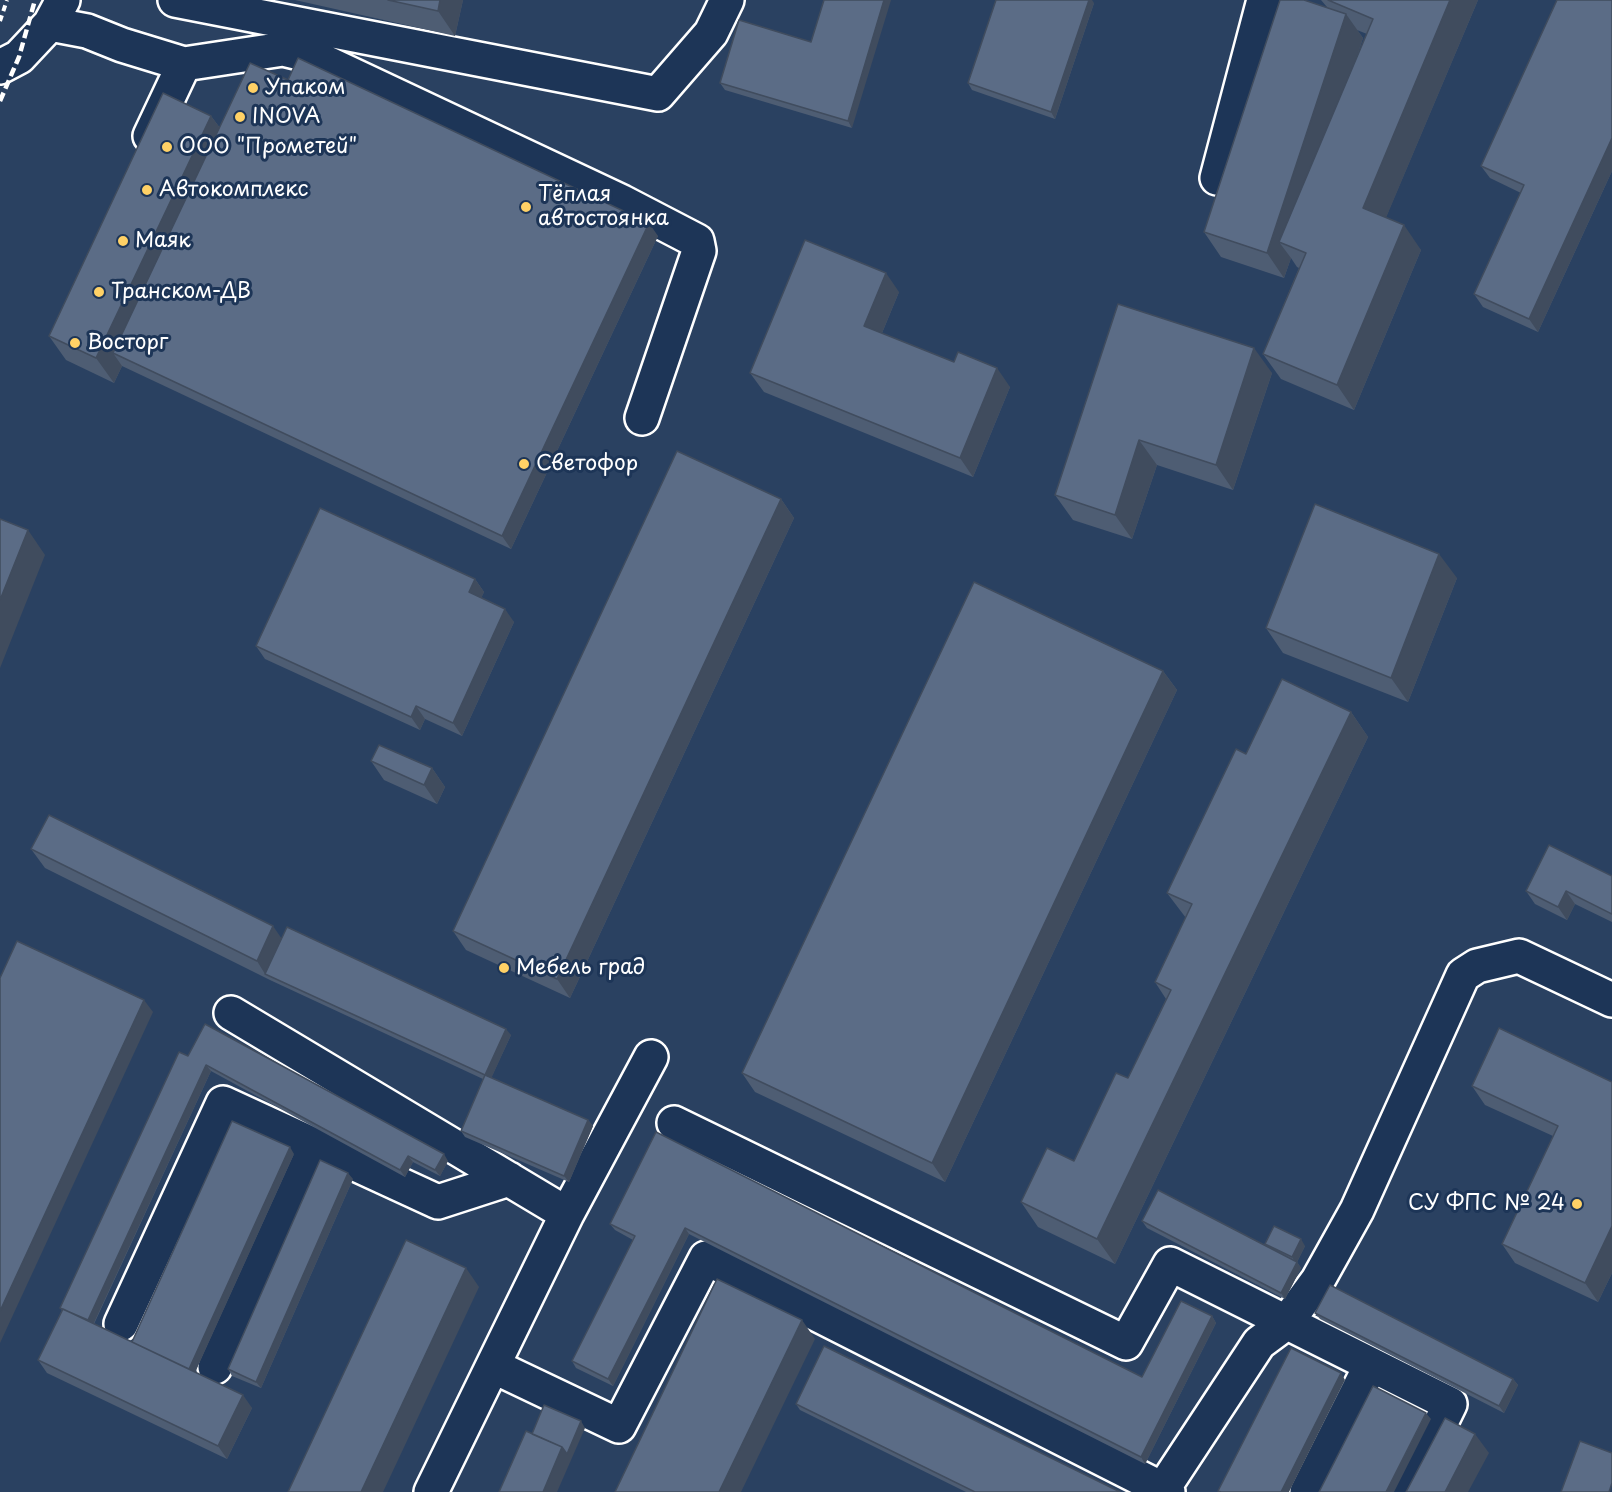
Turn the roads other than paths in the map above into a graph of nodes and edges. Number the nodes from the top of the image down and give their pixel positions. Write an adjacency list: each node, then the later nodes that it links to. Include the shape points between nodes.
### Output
1 (175, 0): 2 (street, via 658,94 711,33)
2 (727, 0)
3 (1264, 0): 8 (street)
4 (56, 12): 5 (street); 6 (street, via 87,31)
5 (9, 62)
6 (184, 64): 7 (street); 9 (street, via 283,49 312,56 697,241 699,251)
7 (139, 158)
8 (1217, 178)
9 (642, 418)
10 (1612, 1000): 17 (street, via 1519,956 1477,966 1463,975 1357,1209 1318,1280)
11 (231, 1013): 15 (street)
12 (651, 1057): 16 (street)
13 (674, 1123): 17 (street, via 1126,1343 1170,1263)
14 (314, 1144): 15 (street, via 438,1202); 18 (street, via 223,1103); 21 (street)
15 (509, 1179): 16 (street)
16 (567, 1214): 20 (street)
17 (1286, 1323): 19 (street); 22 (street, via 1259,1343)
18 (121, 1324)
19 (1371, 1365): 24 (street); 25 (street, via 1450,1404)
20 (493, 1366): 22 (street, via 619,1426 706,1258); 23 (street)
21 (215, 1367)
22 (1164, 1491)
23 (432, 1492)
24 (1307, 1492)
25 (1407, 1492)

